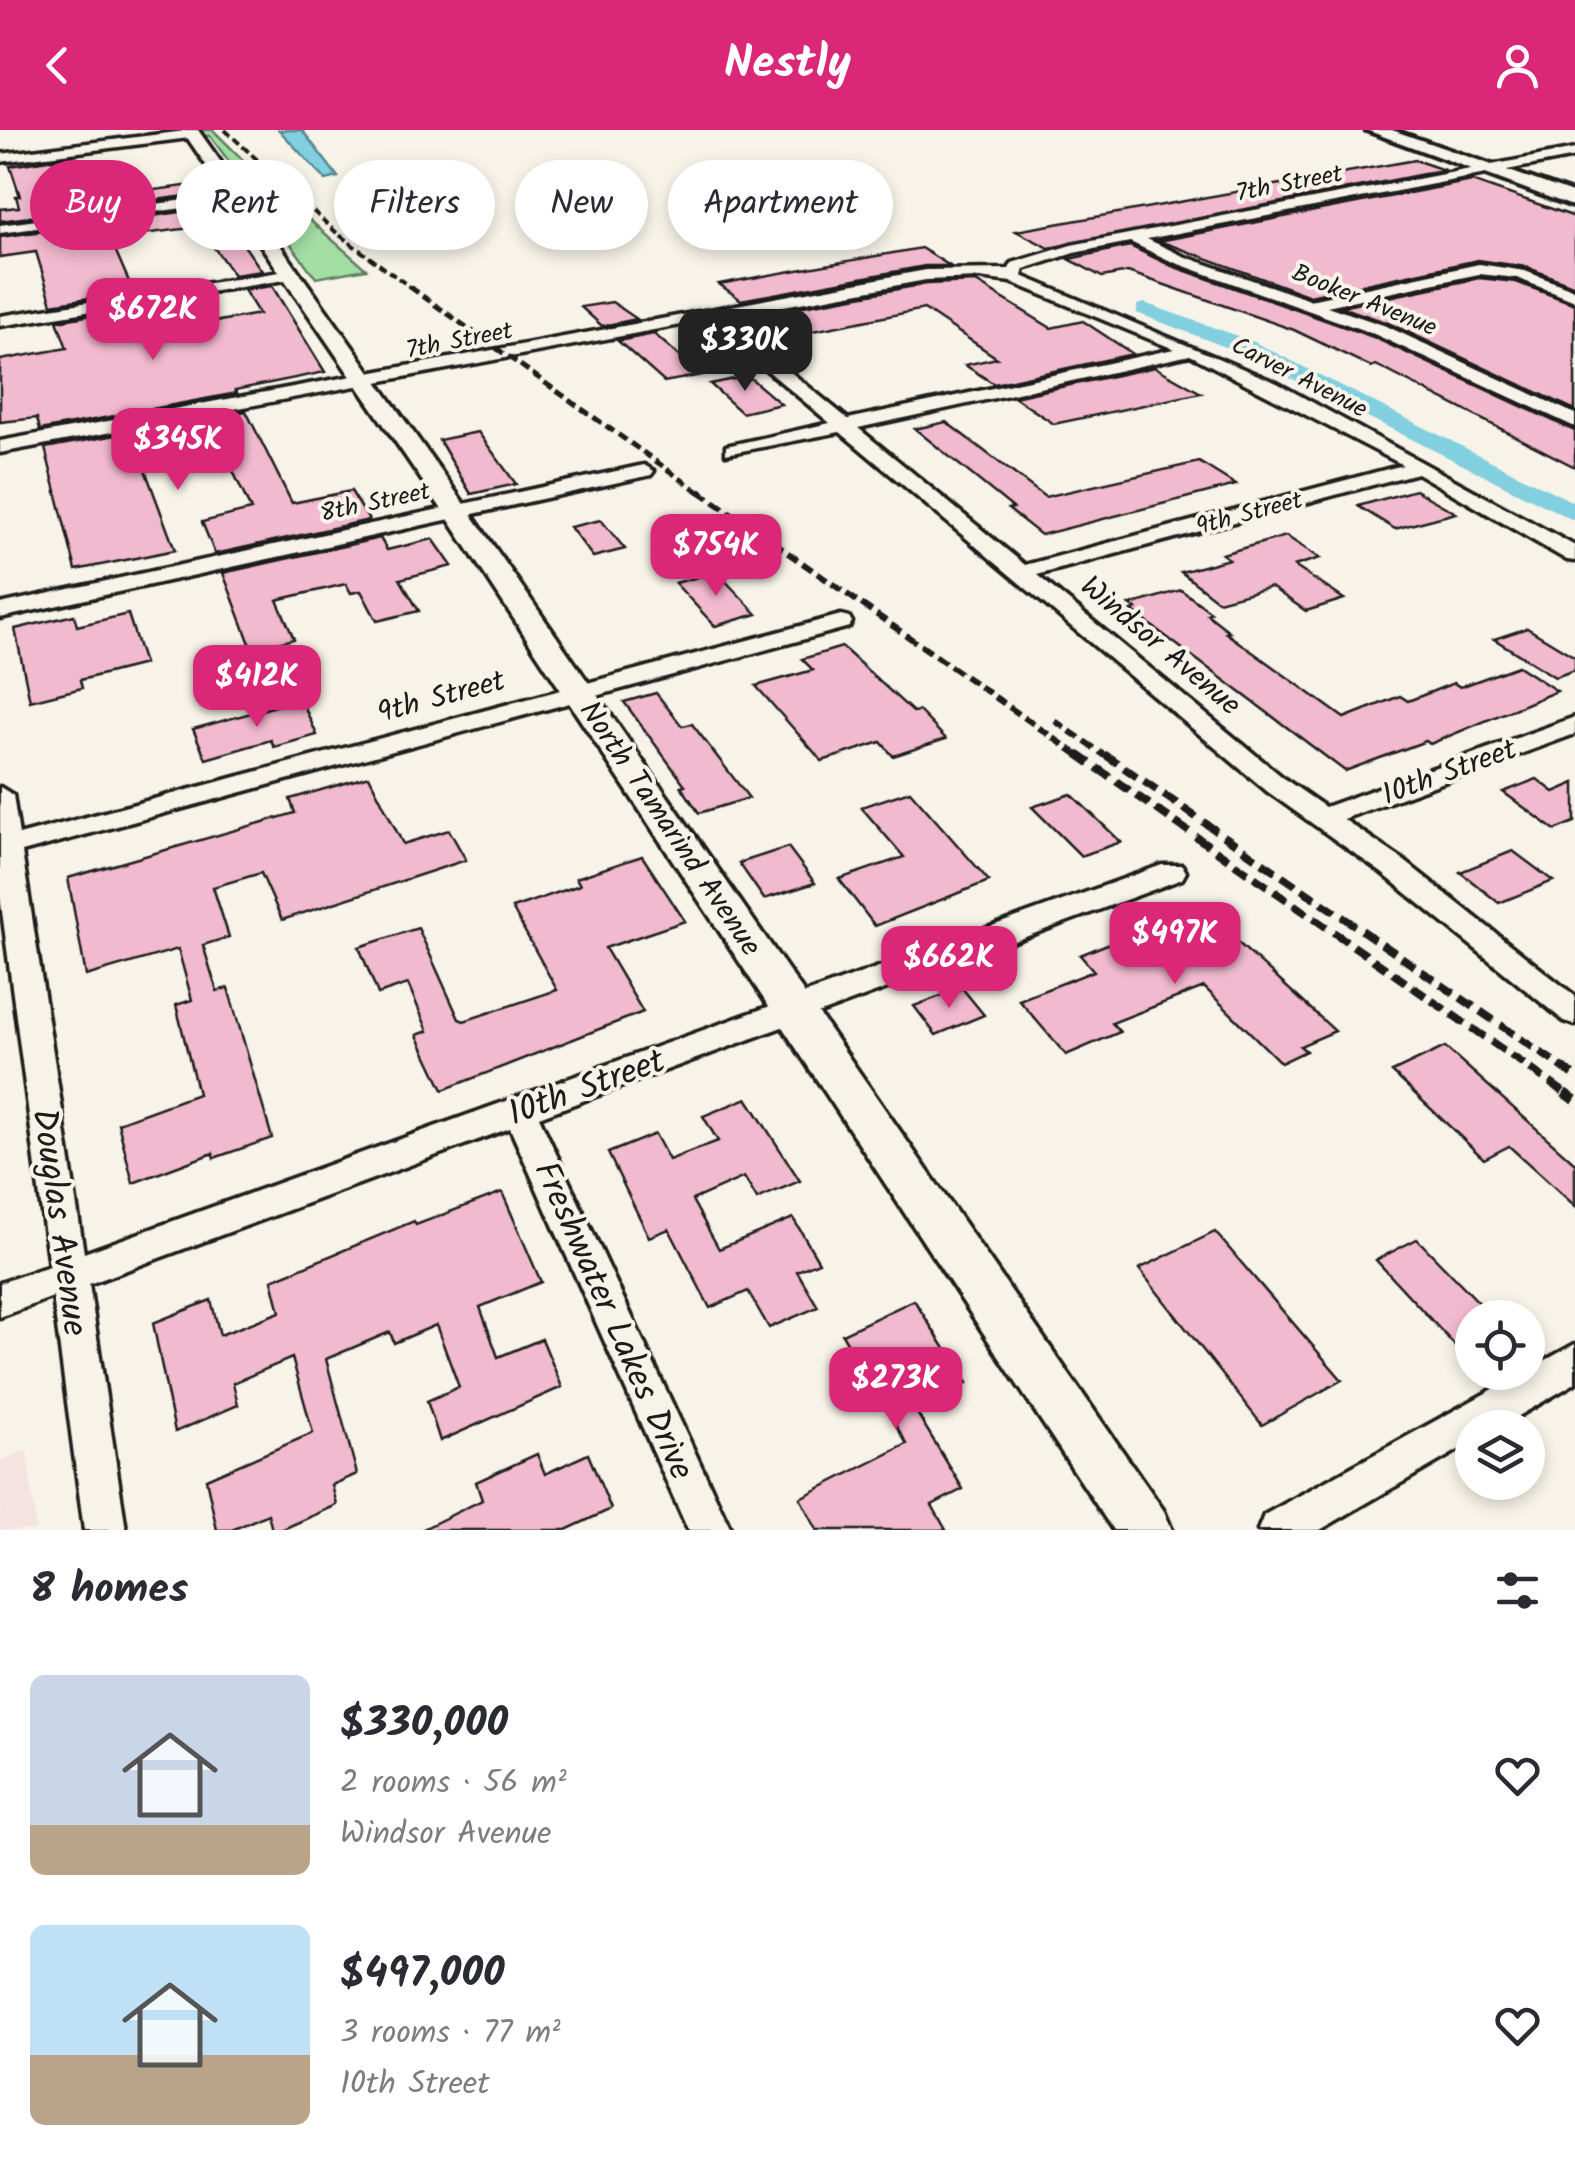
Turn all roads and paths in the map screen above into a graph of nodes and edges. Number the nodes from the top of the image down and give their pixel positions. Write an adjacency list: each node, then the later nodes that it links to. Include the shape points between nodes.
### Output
1 (1375, 130): 7 (main road)
2 (1402, 130): 7 (main road)
3 (192, 132): 5 (street); 6 (street, North Tamarind Avenue)
4 (1575, 153): 7 (street, 7th Street)
5 (0, 158)
6 (212, 160)
7 (1499, 169): 8 (main road); 9 (main road); 12 (street, 7th Street)
8 (1575, 190)
9 (1575, 201)
10 (176, 204): 11 (street)
11 (0, 229)
12 (1131, 237): 13 (street, 7th Street); 20 (street, Booker Avenue)
13 (1071, 249): 15 (street, 7th Street); 18 (street, 7th Street, via 1016,266)
14 (275, 250): 16 (street, North Tamarind Avenue)
15 (991, 265): 17 (street, 7th Street, via 956,265); 18 (street, Carver Avenue)
16 (292, 275): 22 (street); 24 (street, North Tamarind Avenue)
17 (926, 275): 18 (street, 7th Street); 21 (street, 7th Street)
18 (1014, 278): 23 (street, Carver Avenue)
19 (1575, 296): 20 (street, via 1520,274 1479,270)
20 (1313, 304): 25 (street, Booker Avenue)
21 (712, 316): 24 (street, 7th Street); 26 (street, Windsor Avenue)
22 (0, 321)
23 (1191, 350): 26 (street); 29 (street, Carver Avenue, via 1284,392)
24 (368, 381): 27 (street, 7th Street); 31 (street, North Tamarind Avenue)
25 (1575, 421)
26 (844, 426): 28 (street); 33 (street, Windsor Avenue)
27 (0, 447)
28 (733, 450)
29 (1418, 467): 32 (street, Carver Avenue); 33 (street, 9th Street)
30 (644, 471): 31 (street, 8th Street)
31 (456, 511): 34 (street, 8th Street); 36 (street, North Tamarind Avenue)
32 (1575, 555)
33 (1023, 572): 39 (street, Windsor Avenue, via 1277,786)
34 (0, 611)
35 (841, 622): 36 (street, 9th Street)
36 (579, 693): 40 (street, 9th Street); 42 (street, North Tamarind Avenue)
37 (1575, 725): 39 (street, 10th Street)
38 (0, 795): 40 (street, Douglas Avenue)
39 (1323, 817): 43 (street, Windsor Avenue)
40 (4, 848): 45 (street, Douglas Avenue)
41 (1172, 872): 42 (street, 10th Street)
42 (794, 1010): 44 (street, 10th Street); 50 (street, North Tamarind Avenue)
43 (1575, 1013)
44 (519, 1111): 45 (street, 10th Street); 49 (street, Freshwater Lakes Drive)
45 (68, 1276): 46 (street, 10th Street); 48 (street, Douglas Avenue)
46 (0, 1300)
47 (1575, 1362): 51 (street)
48 (105, 1530)
49 (710, 1530)
50 (1145, 1530)
51 (1280, 1530)

